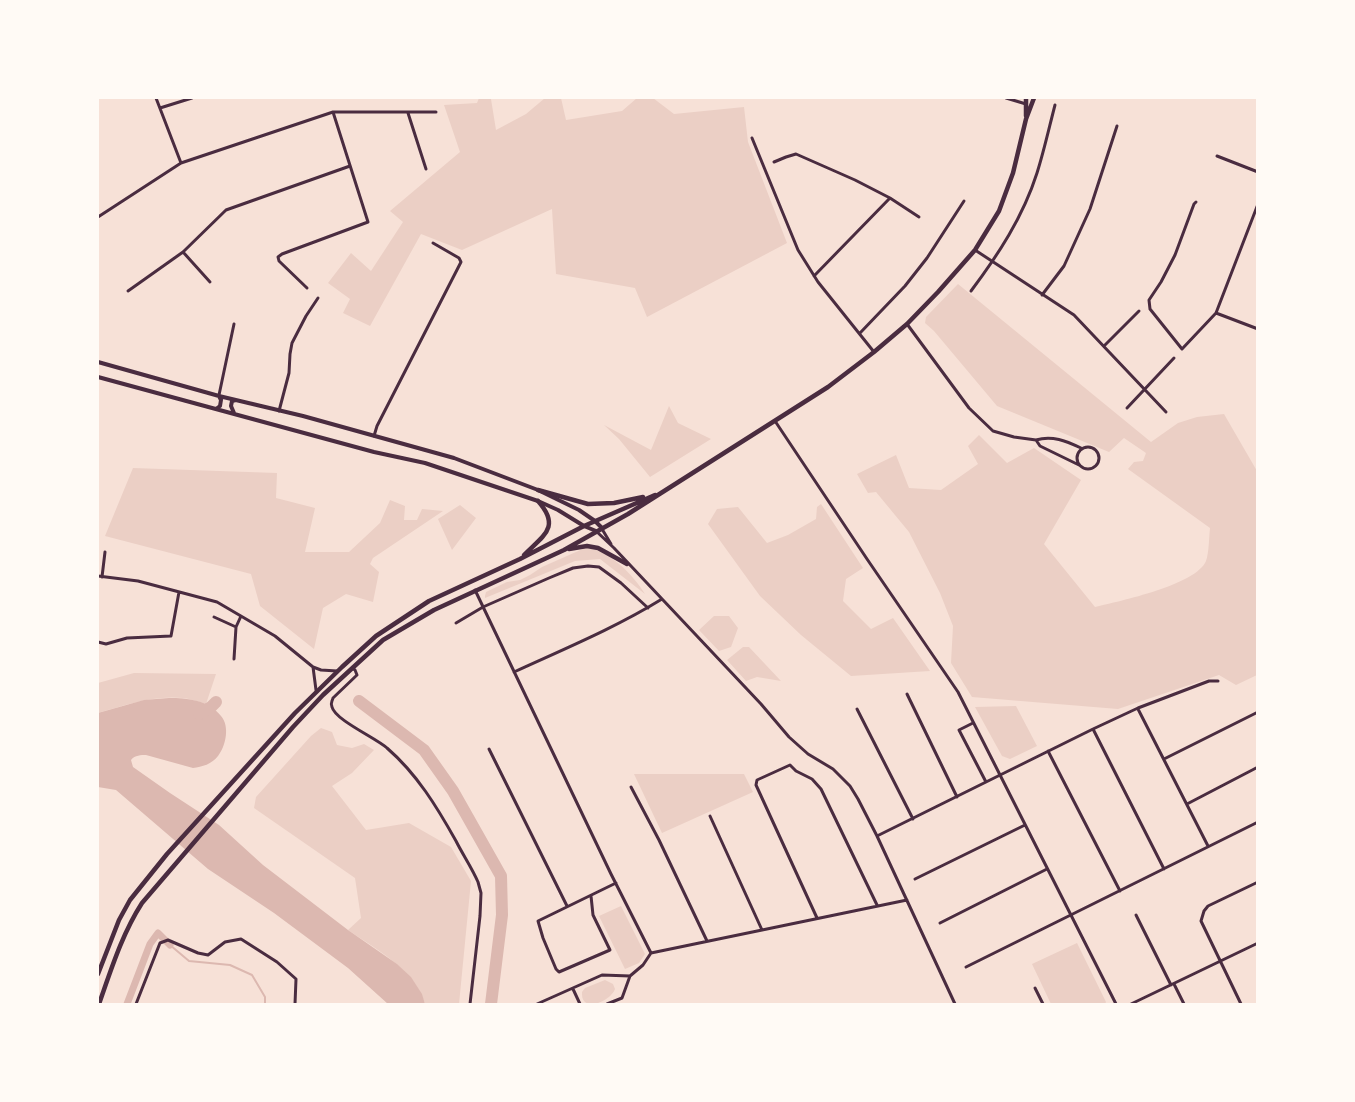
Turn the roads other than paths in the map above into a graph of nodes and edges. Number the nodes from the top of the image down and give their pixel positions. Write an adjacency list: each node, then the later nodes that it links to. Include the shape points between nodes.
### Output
1 (156, 98): 8 (street)
2 (192, 98): 8 (street)
3 (1006, 98): 6 (street)
4 (1026, 98): 6 (highway)
5 (1034, 98): 12 (highway)
6 (1026, 104): 12 (highway)
7 (1055, 105): 30 (street, via 1032,186)
8 (160, 108): 17 (street)
9 (333, 112): 11 (street); 17 (street); 18 (street)
10 (436, 112): 11 (street)
11 (408, 113): 19 (street)
12 (1026, 119): 28 (highway, via 999,211)
13 (1117, 126): 36 (street, via 1090,209 1064,266)
14 (752, 138): 31 (street, via 795,245)
15 (1216, 156): 20 (street)
16 (774, 162): 21 (street, via 795,154)
17 (181, 163): 25 (street)
18 (350, 166): 29 (street, via 226,210); 33 (street, via 368,222 278,257)
19 (426, 169)
20 (1257, 172)
21 (890, 198): 26 (street); 31 (street)
22 (964, 201): 43 (street, via 905,286)
23 (1196, 202): 39 (street, via 1175,255 1149,300 1150,309 1182,349)
24 (1257, 204): 39 (street)
25 (98, 217)
26 (919, 217)
27 (433, 243): 58 (street, via 462,262)
28 (975, 250): 30 (street); 41 (highway)
29 (183, 252): 32 (street); 34 (street)
30 (993, 261): 35 (street); 36 (street)
31 (814, 276): 43 (street)
32 (210, 282)
33 (307, 288)
34 (128, 291)
35 (971, 291)
36 (1042, 295): 44 (street, via 1074,315)
37 (318, 298): 54 (street, via 292,344)
38 (1139, 311): 44 (street)
39 (1216, 313): 42 (street)
40 (234, 324): 50 (street)
41 (907, 324): 45 (highway); 59 (street, via 969,408 993,430)
42 (1257, 328)
43 (860, 333): 45 (street)
44 (1104, 346): 49 (street)
45 (874, 352): 57 (highway)
46 (1174, 358): 49 (street)
47 (98, 362): 50 (main road)
48 (98, 377): 53 (main road)
49 (1144, 389): 52 (street); 55 (street)
50 (219, 396): 51 (main road); 53 (main road, via 220,406)
51 (236, 400): 54 (main road); 56 (main road, via 231,406)
52 (1127, 408)
53 (216, 409): 56 (main road)
54 (279, 411): 58 (main road)
55 (1166, 412)
56 (234, 414): 64 (main road, via 425,463)
57 (775, 421): 63 (highway); 96 (street, via 958,692)
58 (374, 436): 62 (main road, via 454,458)
59 (1036, 440): 60 (street, via 1062,439); 61 (street, via 1040,446)
60 (1081, 448): 61 (street, via 1076,458); 61 (street, via 1095,449 1099,460 1092,468)
61 (1079, 465)
62 (538, 490): 63 (highway, via 588,504 631,500); 65 (main road)
63 (666, 490): 65 (highway); 67 (highway)
64 (538, 501): 66 (main road); 72 (highway, via 549,516 549,525)
65 (595, 521): 66 (highway); 67 (main road)
66 (584, 526): 68 (main road); 72 (highway)
67 (602, 528): 68 (highway); 69 (street)
68 (596, 531): 69 (street); 70 (highway)
69 (614, 548): 73 (street)
70 (564, 550): 73 (highway, via 598,548); 75 (highway)
71 (105, 552): 74 (street)
72 (520, 559): 88 (highway, via 420,607 376,636)
73 (627, 564): 77 (street)
74 (100, 577): 76 (street, via 138,581)
75 (475, 590): 78 (street); 87 (highway, via 400,629)
76 (179, 592): 80 (street, via 217,602); 84 (street, via 171,636)
77 (662, 599): 79 (street); 111 (street, via 789,737 850,786)
78 (483, 607): 79 (street, via 573,568 588,566 599,567); 82 (street); 89 (street)
79 (648, 608): 89 (street)
80 (241, 616): 83 (street); 86 (street, via 275,636)
81 (214, 617): 83 (street)
82 (456, 623)
83 (236, 627): 85 (street)
84 (98, 642)
85 (234, 659)
86 (313, 667): 88 (street); 91 (street)
87 (352, 668): 138 (highway, via 293,727 142,903 118,950); 141 (street, via 357,675 333,698 334,712 402,762 440,811 478,882 480,916)
88 (337, 672): 91 (highway)
89 (514, 672): 117 (street)
90 (1218, 681): 93 (street)
91 (316, 692): 133 (highway, via 167,854 130,900)
92 (907, 694): 105 (street)
93 (1138, 708): 97 (street); 100 (street)
94 (857, 709): 108 (street)
95 (1257, 712): 100 (street)
96 (973, 723): 102 (street); 103 (street, via 959,730)
97 (1093, 729): 99 (street); 114 (street)
98 (489, 749): 122 (street)
99 (1048, 751): 102 (street); 118 (street)
100 (1164, 759): 106 (street)
101 (1257, 768): 106 (street)
102 (1000, 776): 103 (street); 110 (street)
103 (986, 782): 105 (street)
104 (631, 788): 128 (street)
105 (957, 797): 108 (street)
106 (1187, 804): 112 (street)
107 (710, 816): 127 (street)
108 (913, 819): 111 (street)
109 (1257, 822): 112 (street)
110 (1025, 825): 113 (street); 115 (street)
111 (877, 836): 120 (street)
112 (1208, 846): 114 (street)
113 (1047, 869): 124 (street); 126 (street)
114 (1164, 869): 118 (street)
115 (915, 879)
116 (1257, 882): 131 (street, via 1204,911 1202,921)
117 (616, 883): 119 (street); 130 (street)
118 (1120, 891): 124 (street)
119 (591, 896): 122 (street); 122 (street, via 593,915 610,950 559,972 538,921)
120 (907, 900): 121 (street); 145 (street)
121 (877, 905): 125 (street); 125 (street, via 821,789 790,765 757,780 756,784)
122 (567, 907)
123 (1136, 915): 135 (street)
124 (1071, 916): 132 (street); 147 (street)
125 (817, 918): 127 (street)
126 (940, 922)
127 (762, 930): 128 (street)
128 (707, 941): 130 (street)
129 (1257, 943): 131 (street)
130 (651, 953): 134 (street)
131 (1220, 962): 135 (street); 150 (street)
132 (966, 967)
133 (98, 974)
134 (630, 975): 137 (street, via 602,975); 144 (street, via 622,998)
135 (1172, 985): 148 (street); 149 (street)
136 (1035, 988): 146 (street)
137 (573, 989): 142 (street); 143 (street)
138 (99, 1005)
139 (136, 1005): 140 (street, via 163,942 168,940 208,955 225,942 241,939 296,979)
140 (295, 1005)
141 (470, 1005)
142 (537, 1005)
143 (580, 1005)
144 (607, 1005)
145 (955, 1005)
146 (1043, 1005)
147 (1116, 1005)
148 (1131, 1005)
149 (1184, 1005)
150 (1240, 1005)

